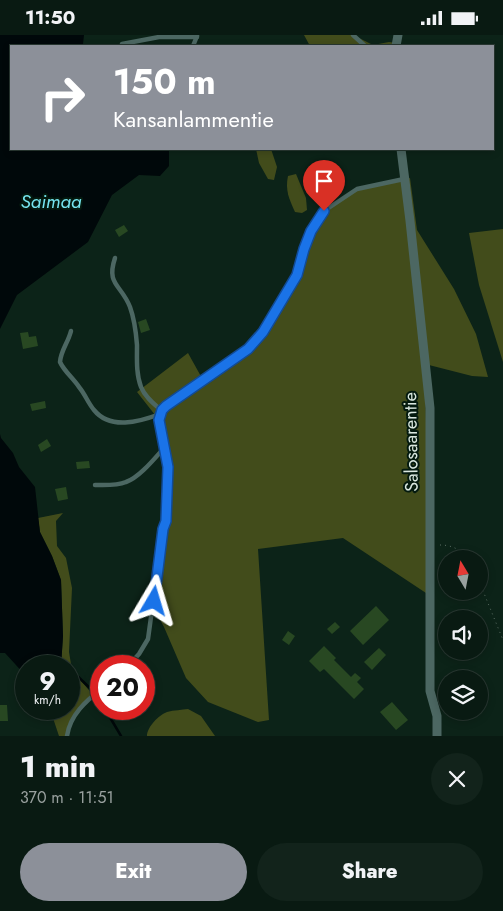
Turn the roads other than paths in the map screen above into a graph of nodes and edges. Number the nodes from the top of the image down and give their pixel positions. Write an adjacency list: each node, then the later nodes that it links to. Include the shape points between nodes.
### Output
1 (353, 35): 4 (lane)
2 (198, 36): 3 (lane, via 159,37)
3 (122, 44)
4 (364, 45)
5 (401, 150): 6 (street, Salosaarentie)
6 (404, 179): 9 (lane, via 357,189 324,211 311,231 297,275 263,332 248,349); 15 (street, Salosaarentie, via 430,408 430,691 437,716)
7 (115, 258): 9 (lane, via 111,273 113,282 130,307 136,331 141,387)
8 (71, 331): 9 (lane, via 60,362 94,410 104,419 118,423 148,419)
9 (160, 412): 10 (lane)
10 (164, 448): 11 (lane, via 128,482); 12 (lane, via 168,467 166,521 150,631)
11 (95, 485)
12 (137, 655)
13 (90, 697): 14 (lane, via 70,722)
14 (67, 736)
15 (437, 736)

